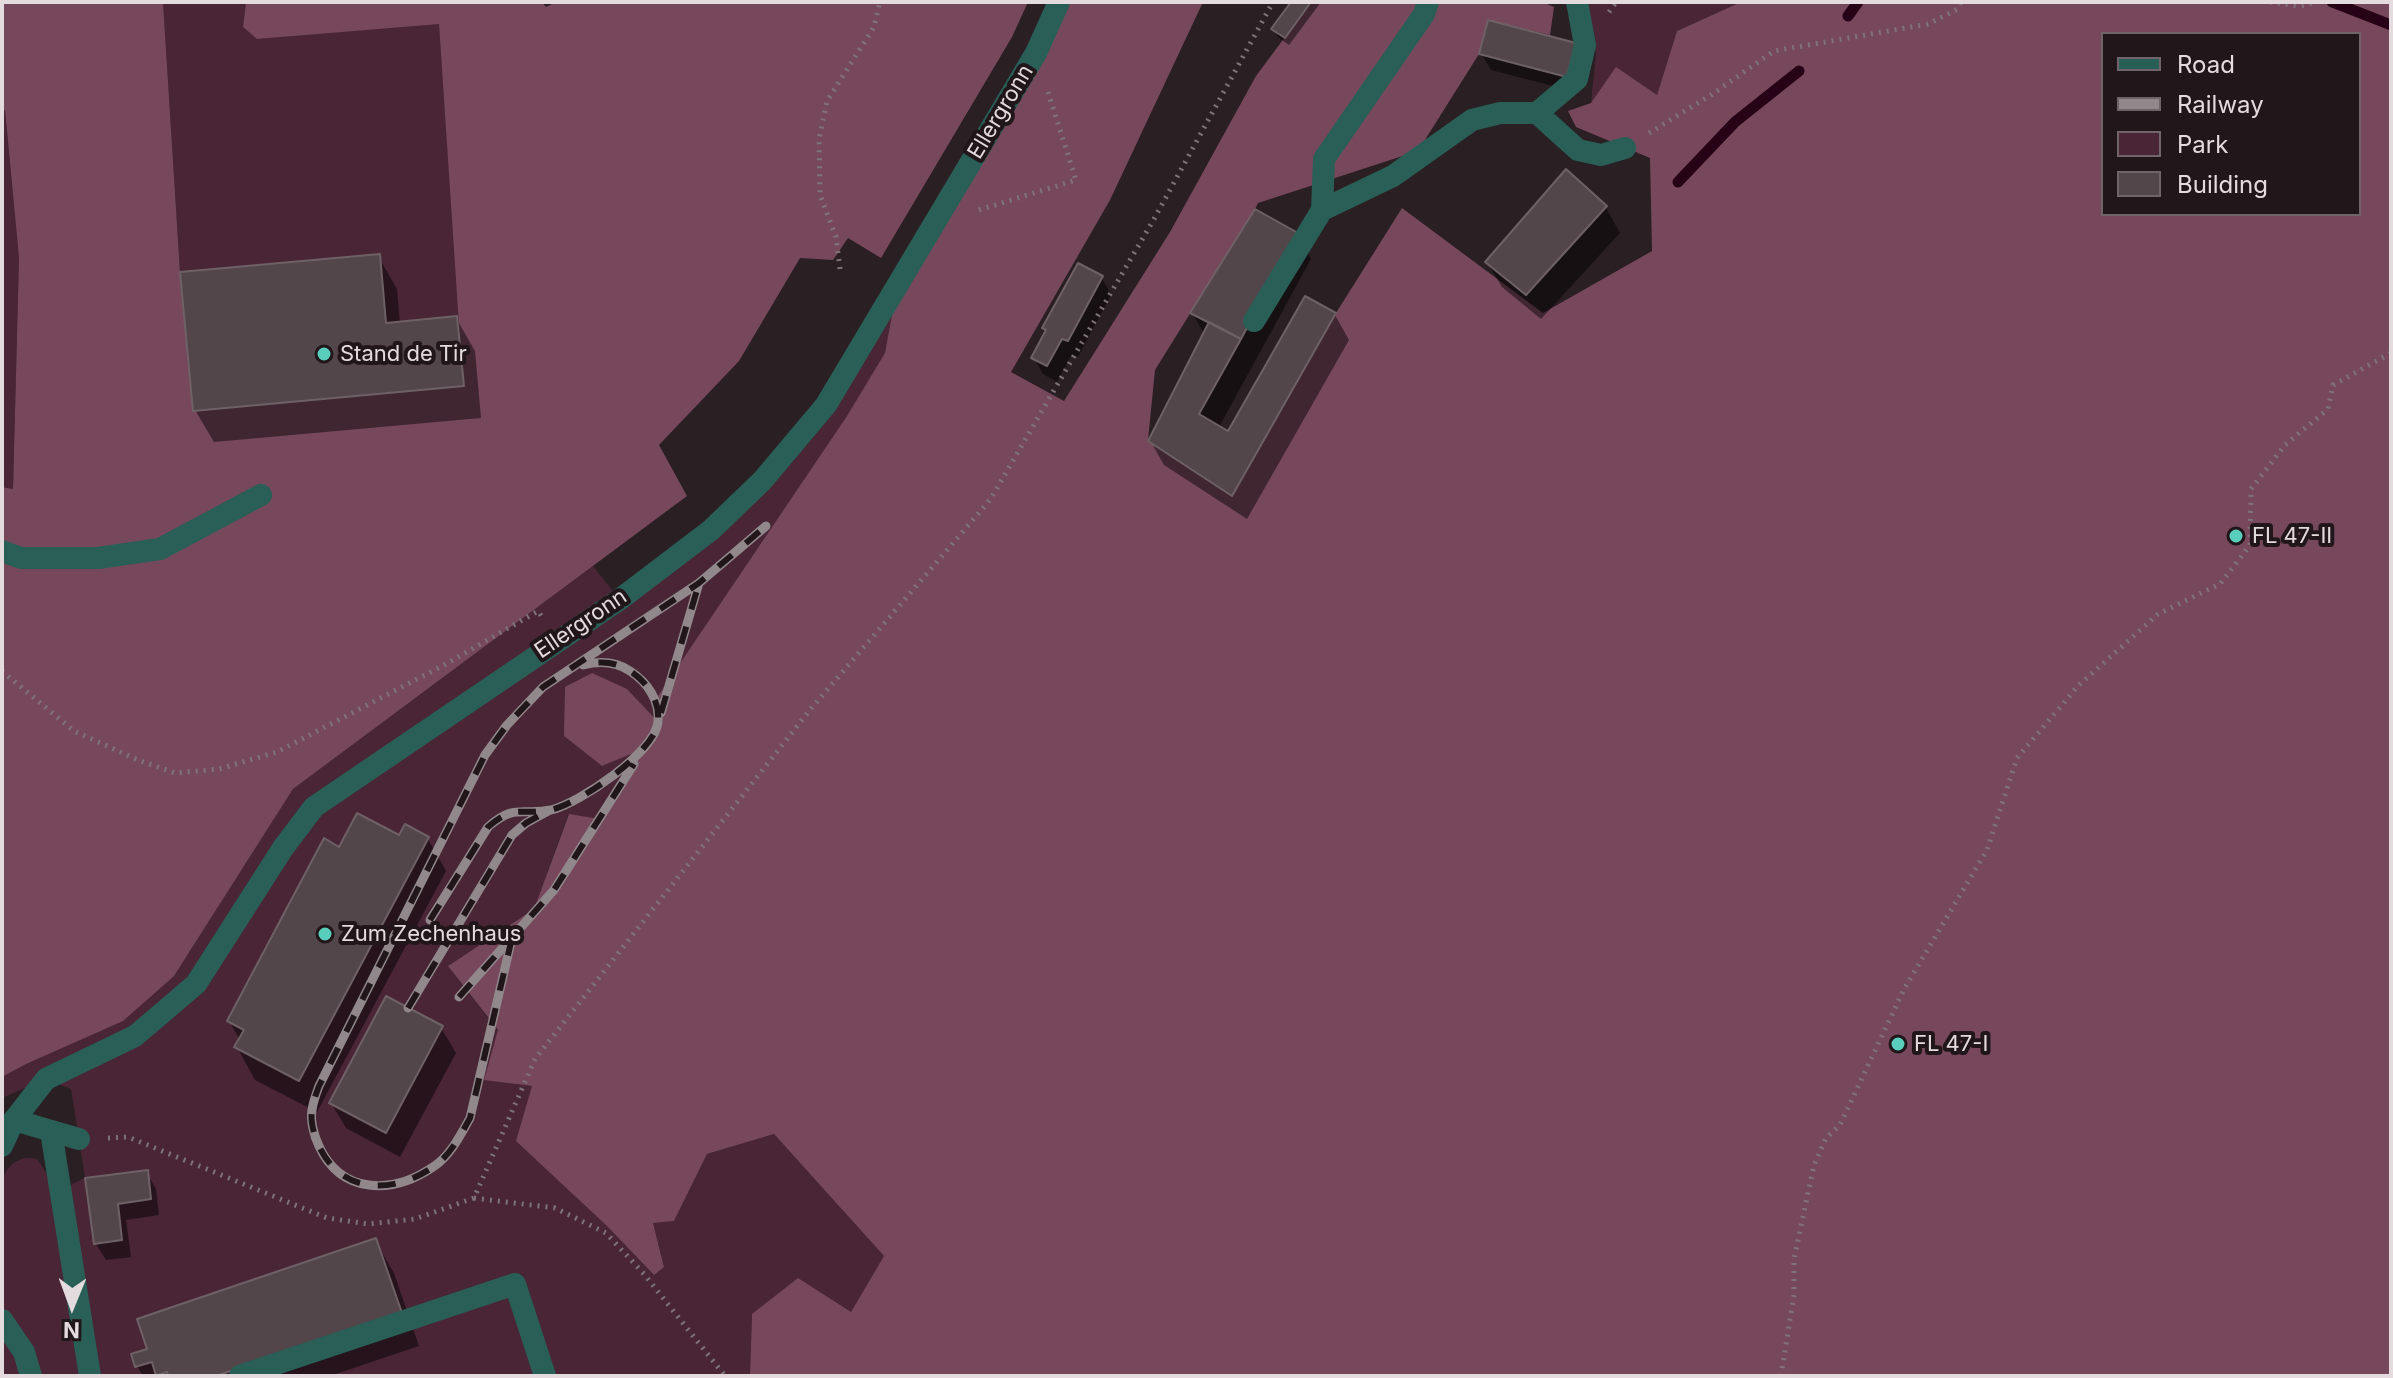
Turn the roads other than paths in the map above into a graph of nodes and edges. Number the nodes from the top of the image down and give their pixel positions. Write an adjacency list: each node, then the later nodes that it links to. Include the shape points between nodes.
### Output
1 (1059, 2): 10 (street, Ellergronn, via 1036,53 826,405 762,481 711,530 619,600 314,807 196,984 135,1036 46,1079)
2 (1428, 2): 6 (street, via 1324,159)
3 (1577, 2): 4 (street, via 1585,45 1577,79)
4 (1537, 113): 5 (street, via 1578,150 1601,155); 6 (street, via 1472,120 1393,176)
5 (1625, 148)
6 (1322, 210): 7 (street)
7 (1254, 321)
8 (261, 495): 9 (street, via 160,549 98,558 21,558)
9 (2, 551)
10 (8, 1120): 11 (street); 13 (street, Ellergronn)
11 (51, 1131): 12 (street); 16 (street)
12 (79, 1139)
13 (2, 1146)
14 (2, 1320): 15 (street, via 24,1352)
15 (31, 1376)
16 (90, 1376)
17 (240, 1376): 18 (street, via 515,1284)
18 (545, 1376)

